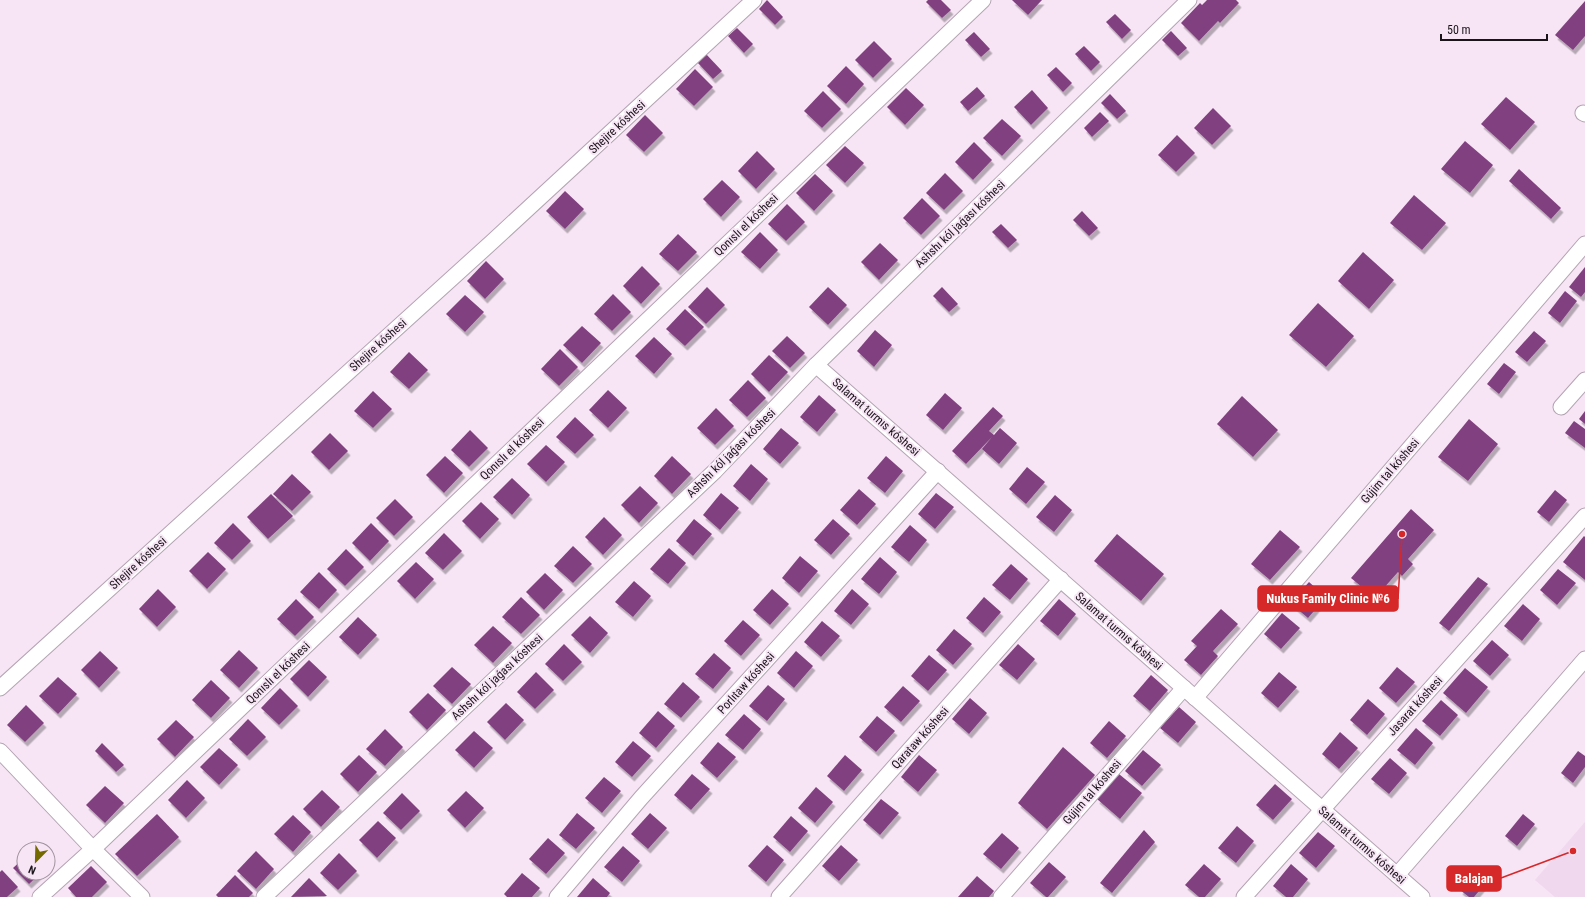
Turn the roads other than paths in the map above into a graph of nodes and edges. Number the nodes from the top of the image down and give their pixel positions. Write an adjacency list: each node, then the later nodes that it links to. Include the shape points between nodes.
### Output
1 (754, 0): 12 (street, Shejire kóshesi, via 487,247)
2 (983, 0): 17 (street, Qonıslı el kóshesi)
3 (1189, 0): 5 (street, Ashshı kól jaǵası kóshesi)
4 (1585, 244): 14 (street, Gújim tal kóshesi)
5 (816, 365): 8 (street, Salamat turmıs kóshesi); 21 (street, Ashshı kól jaǵası kóshesi, via 715,471)
6 (1585, 380): 7 (street)
7 (1561, 407)
8 (938, 471): 10 (street, Salamat turmıs kóshesi); 22 (street, Porlıtaw kóshesi, via 641,798)
9 (1585, 516): 16 (street, Jasarat kóshesi)
10 (1060, 580): 13 (street, Salamat turmıs kóshesi); 23 (street, Qarataw kóshesi)
11 (1585, 658): 18 (street)
12 (0, 688)
13 (1184, 688): 14 (street, Salamat turmıs kóshesi); 24 (street, Gújim tal kóshesi)
14 (1195, 698): 16 (street, Salamat turmıs kóshesi)
15 (0, 751): 17 (street)
16 (1322, 810): 18 (street, Salamat turmıs kóshesi); 25 (street, Jasarat kóshesi)
17 (93, 849): 19 (street, Qonıslı el kóshesi); 20 (street)
18 (1397, 875): 26 (street, Salamat turmıs kóshesi)
19 (40, 897)
20 (142, 897)
21 (264, 897)
22 (557, 897)
23 (779, 897)
24 (1001, 897)
25 (1244, 897)
26 (1422, 897)

